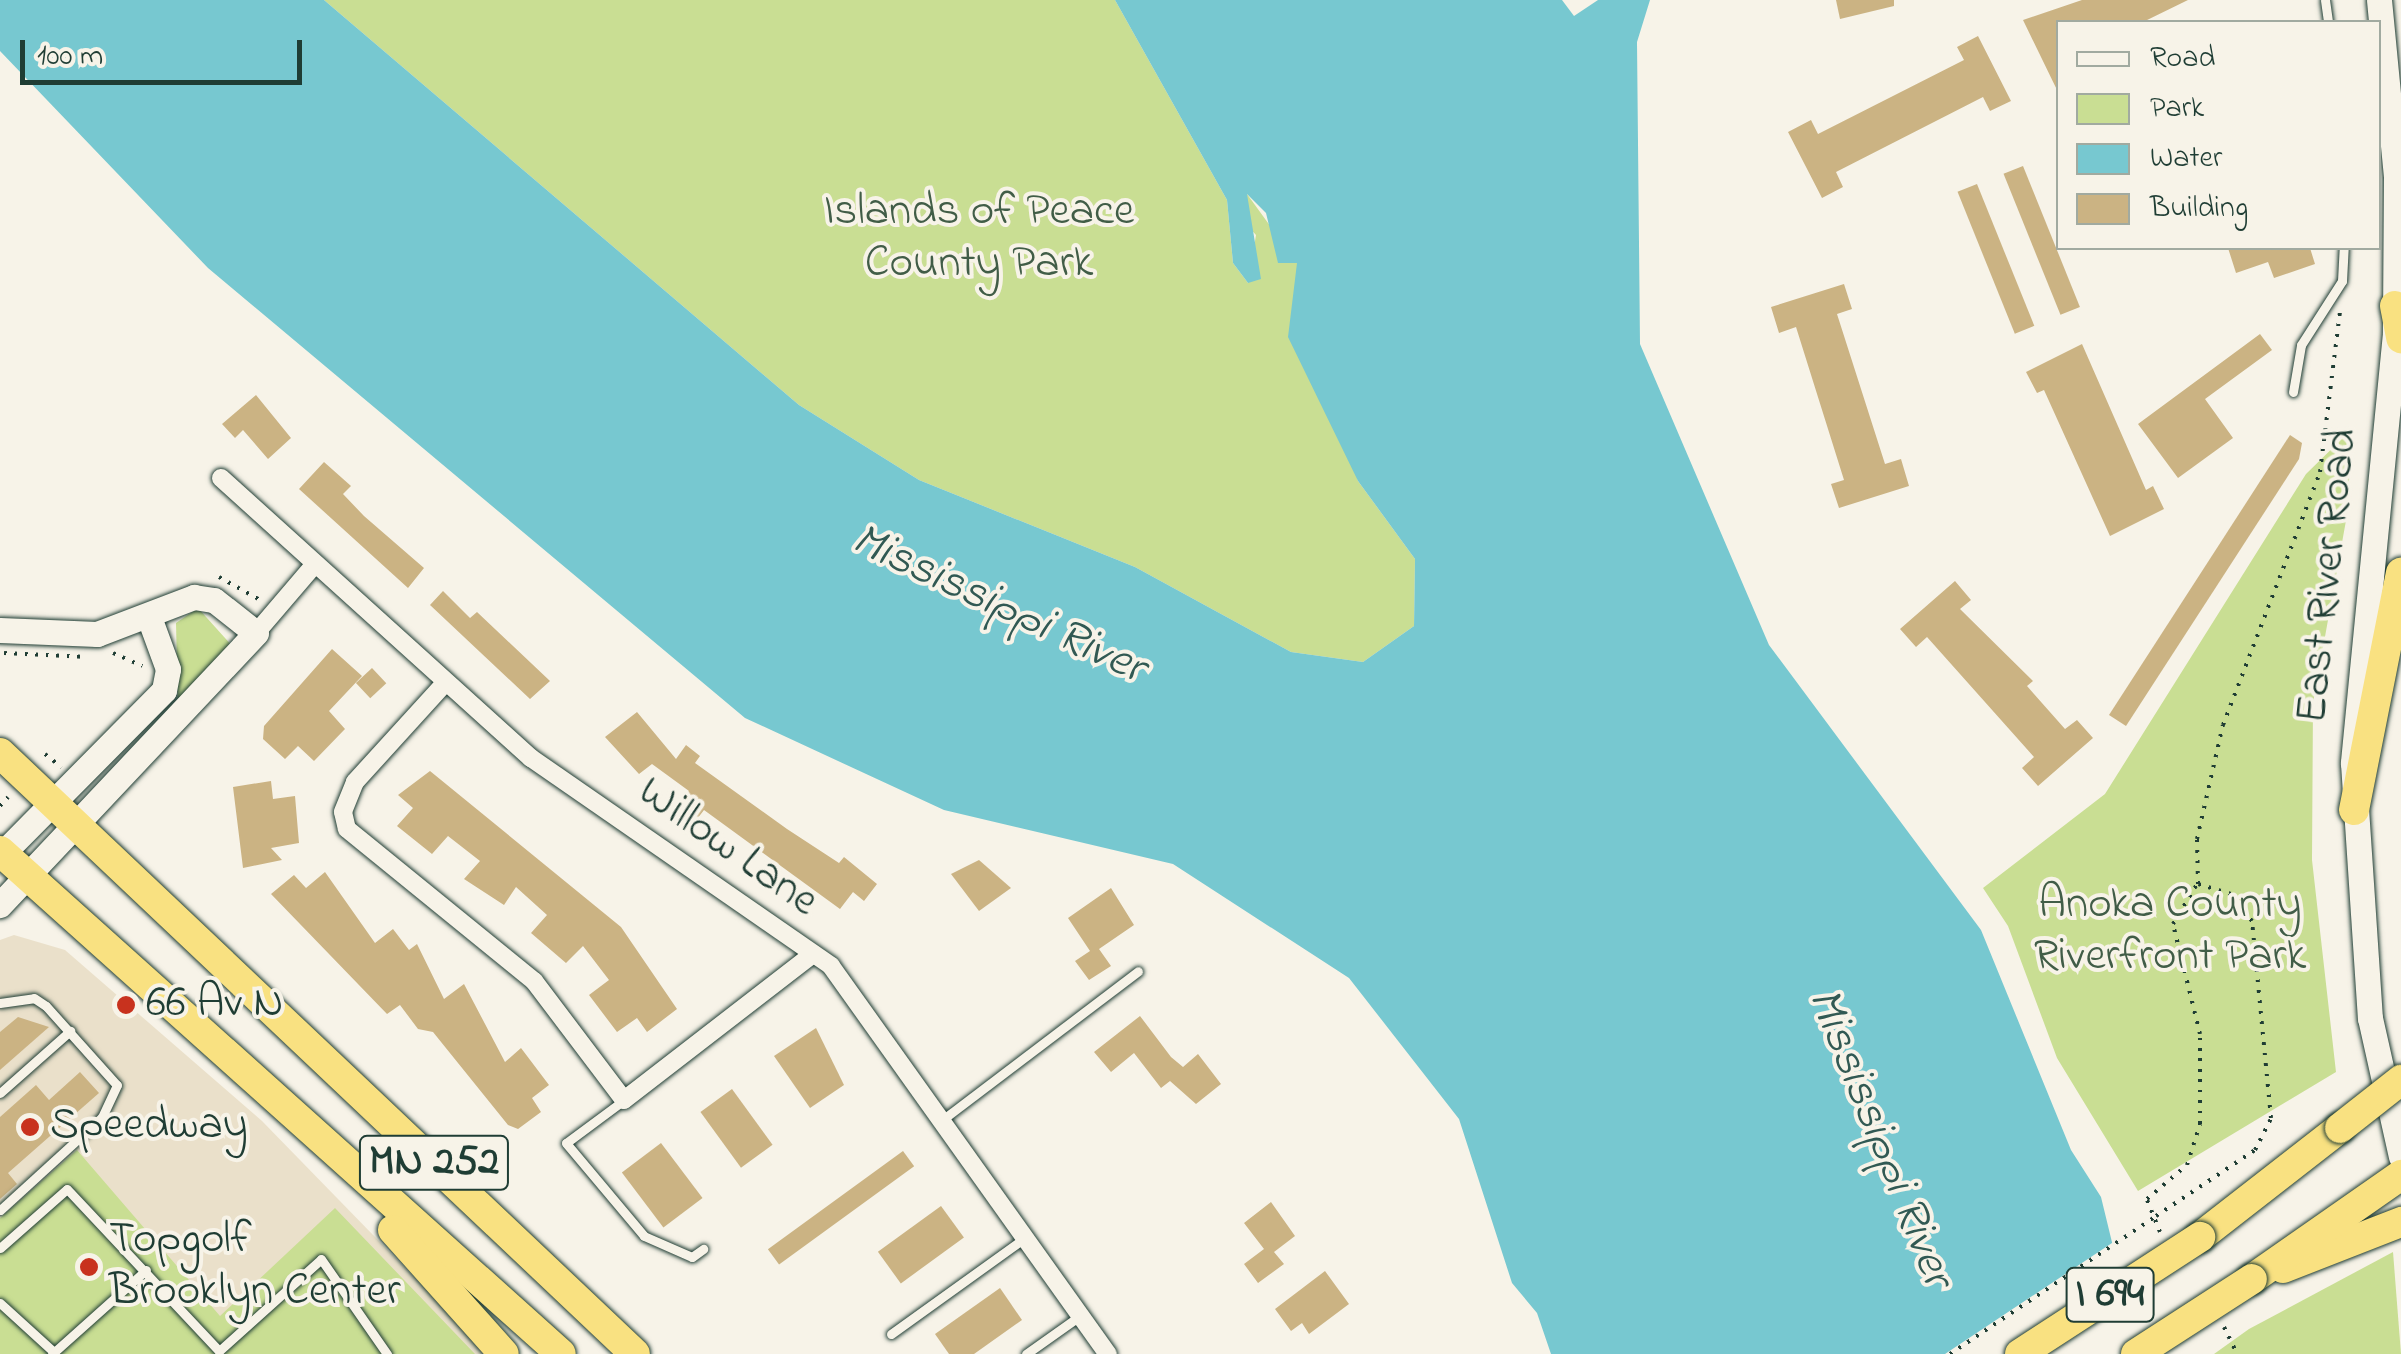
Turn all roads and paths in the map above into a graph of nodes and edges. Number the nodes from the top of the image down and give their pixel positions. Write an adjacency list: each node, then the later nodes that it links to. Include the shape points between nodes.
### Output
1 (2379, 0): 4 (main road, East River Road, via 2394,129)
2 (2344, 250): 6 (lane, via 2342,281 2301,345)
3 (2346, 304): 25 (path, via 2320,472 2223,725 2197,838)
4 (2395, 306): 5 (highway); 21 (main road, East River Road)
5 (2401, 338)
6 (2292, 392)
7 (221, 478): 8 (street, Willow Lane)
8 (314, 565): 12 (street); 15 (street, Willow Lane)
9 (2401, 573): 21 (highway)
10 (149, 616): 11 (main road, via 76,637); 12 (main road, via 205,597); 22 (main road, via 168,669 164,690)
11 (0, 630)
12 (256, 633): 22 (main road)
13 (0, 653): 14 (path, via 53,660 125,652 142,665)
14 (144, 682)
15 (445, 683): 27 (street, Willow Lane, via 532,758); 34 (street, via 355,782 343,812 348,829 534,981)
16 (0, 754): 22 (highway, MN 252)
17 (45, 754): 18 (path, via 64,769)
18 (73, 762)
19 (8, 797): 20 (path)
20 (0, 806)
21 (2354, 810): 37 (main road, East River Road, via 2374,1047)
22 (66, 816): 23 (main road); 24 (main road); 48 (highway, MN 252)
23 (1, 853): 24 (highway)
24 (28, 877): 26 (main road); 32 (highway)
25 (2198, 884): 43 (path, via 2173,924 2200,1034 2199,1137 2187,1166 2146,1206); 61 (path, bridge, via 2231,894 2252,920 2271,1118 2255,1150)
26 (0, 906)
27 (814, 954): 34 (street); 36 (street, Willow Lane, via 840,976)
28 (1138, 971): 36 (lane)
29 (0, 1003): 30 (lane, via 34,998)
30 (70, 1031): 33 (lane); 39 (lane, via 111,1074 112,1104)
31 (2401, 1080): 42 (highway, bridge)
32 (254, 1082): 55 (highway); 56 (highway)
33 (0, 1093)
34 (624, 1100): 45 (lane, via 566,1143 644,1236 692,1257)
35 (2401, 1103): 42 (highway, I 694)
36 (942, 1120): 41 (street, Willow Lane)
37 (2401, 1157)
38 (2401, 1174): 47 (highway, I 694)
39 (0, 1210)
40 (2401, 1222): 47 (highway)
41 (1026, 1237): 50 (street, Willow Lane); 52 (lane)
42 (2200, 1237): 62 (highway, I 694, bridge)
43 (2168, 1244)
44 (0, 1248): 46 (lane, via 67,1188)
45 (703, 1249)
46 (146, 1270): 53 (lane); 54 (lane, via 219,1351 322,1259)
47 (2252, 1278): 63 (highway, I 694, bridge)
48 (560, 1284): 57 (highway); 58 (highway)
49 (0, 1303): 53 (lane)
50 (1080, 1315): 59 (lane); 60 (street, Willow Lane)
51 (2221, 1323): 64 (path)
52 (891, 1334)
53 (54, 1353)
54 (387, 1354)
55 (504, 1354)
56 (561, 1354)
57 (635, 1354)
58 (643, 1354)
59 (1026, 1354)
60 (1108, 1354)
61 (1950, 1354)
62 (2020, 1354)
63 (2136, 1354)
64 (2237, 1354)

